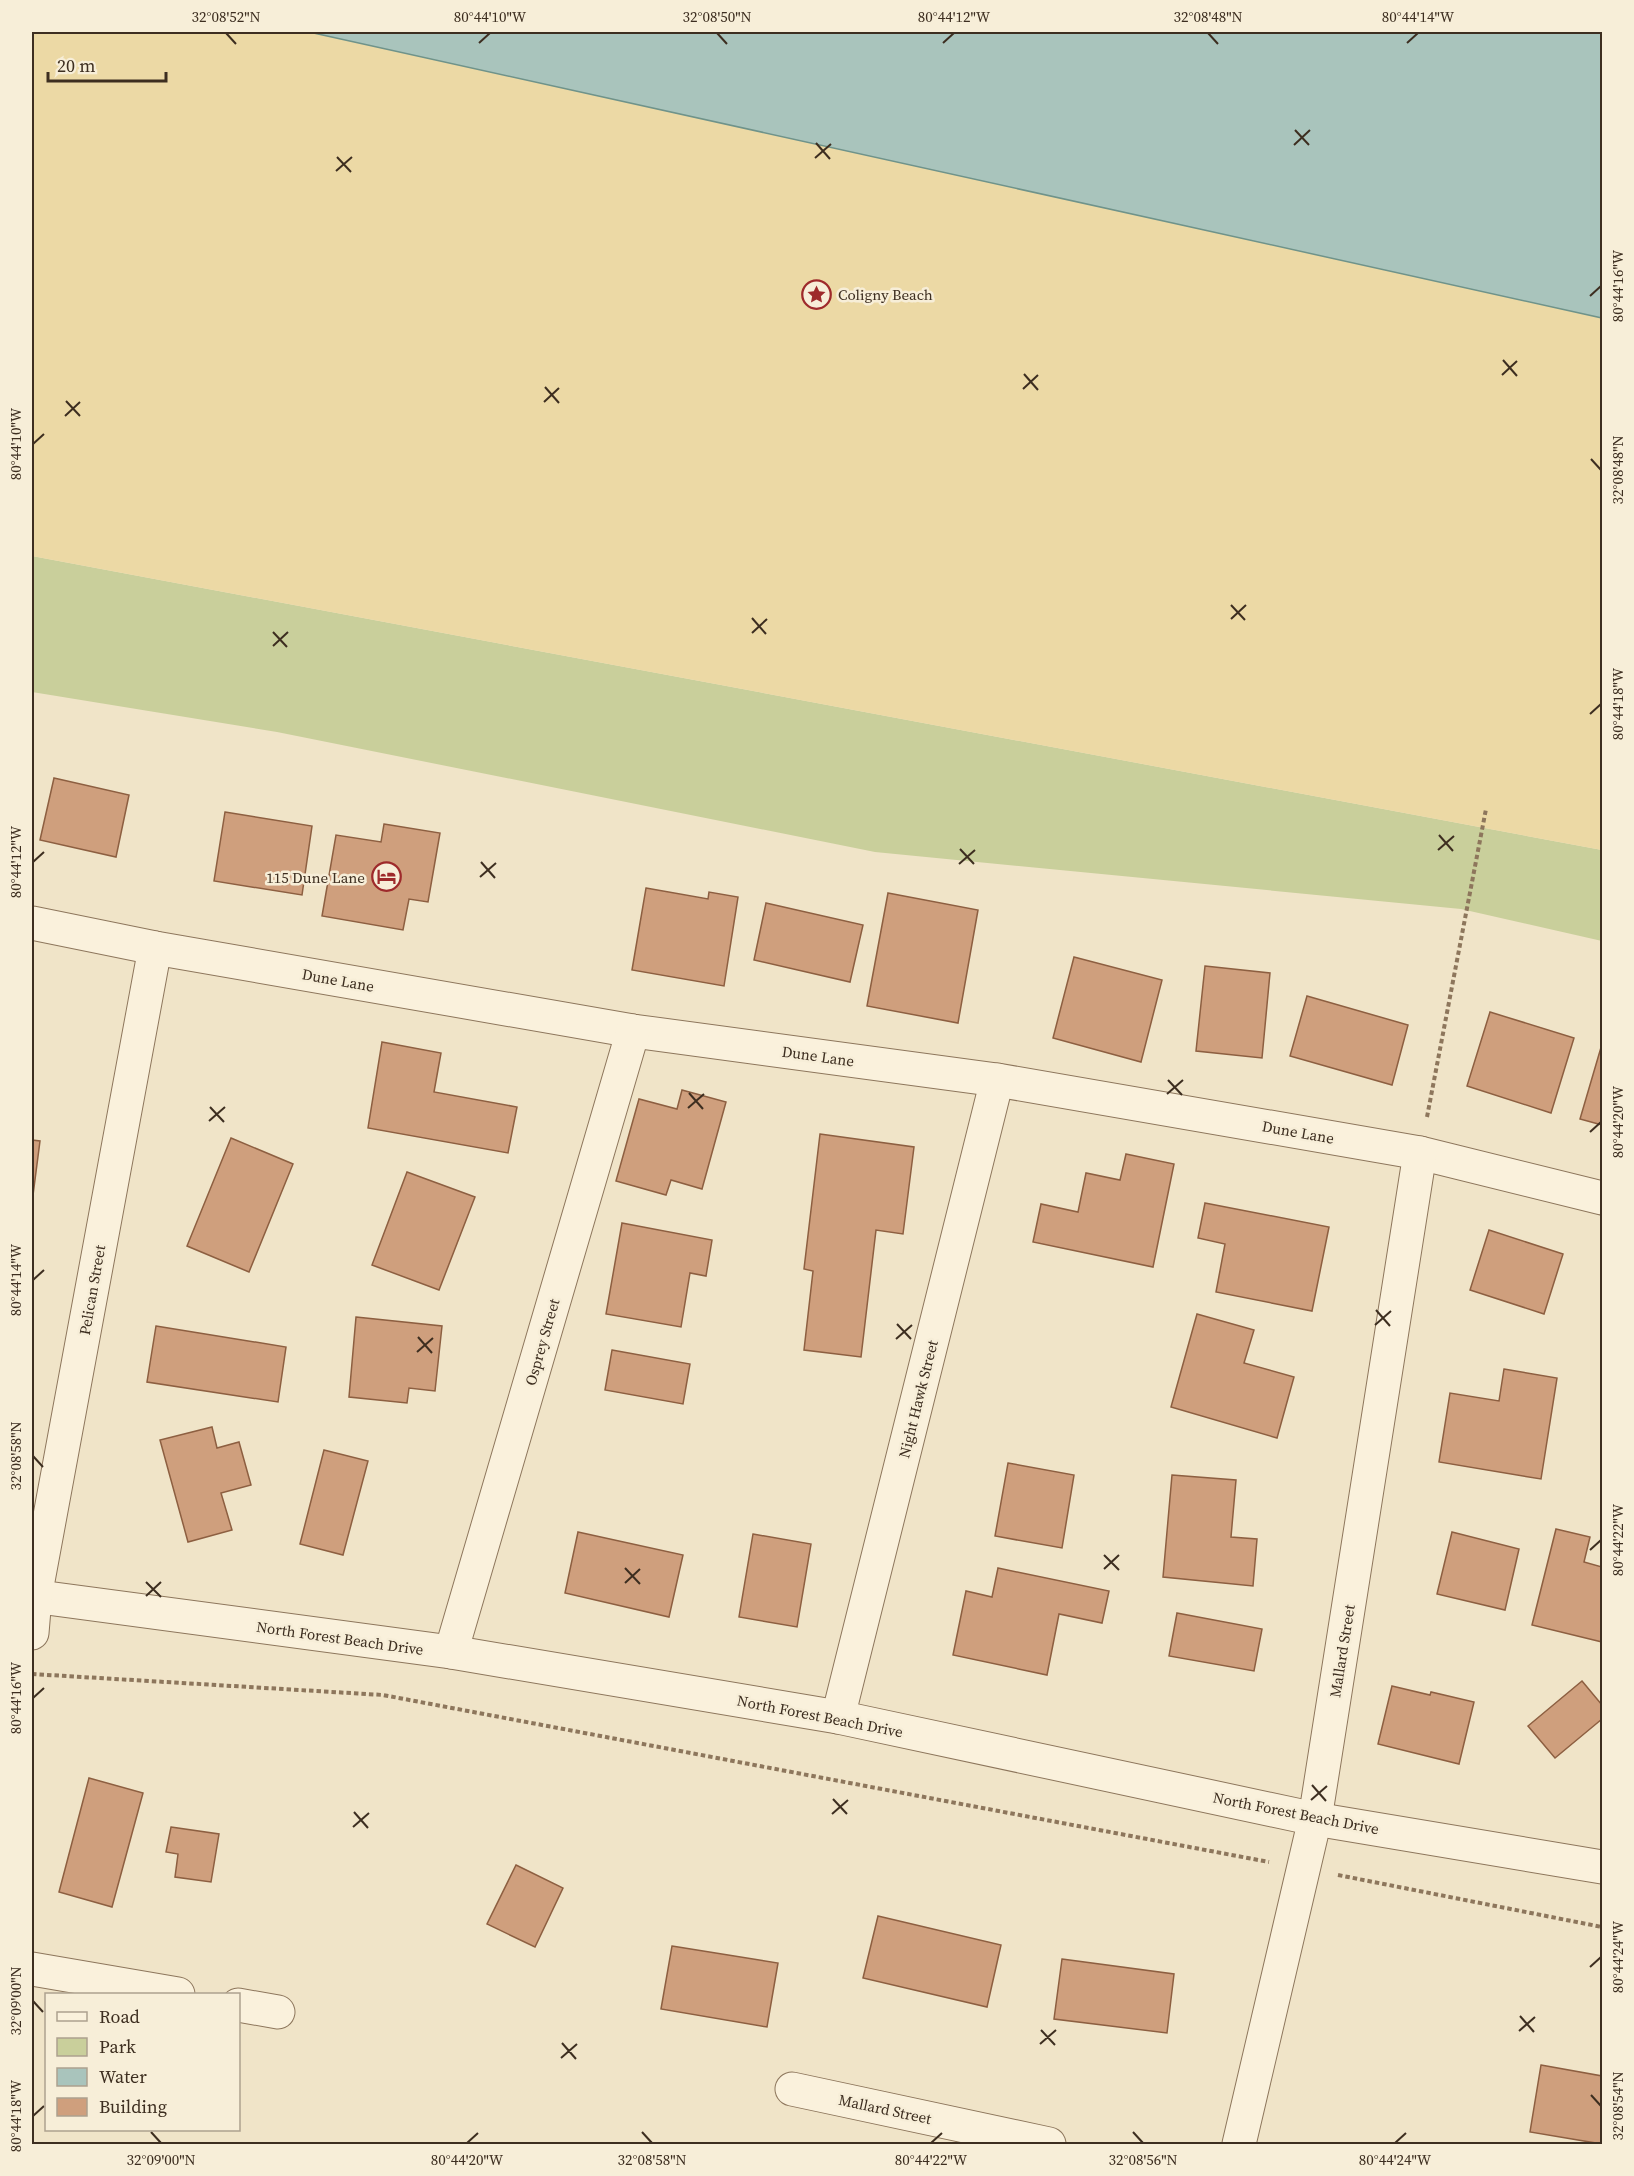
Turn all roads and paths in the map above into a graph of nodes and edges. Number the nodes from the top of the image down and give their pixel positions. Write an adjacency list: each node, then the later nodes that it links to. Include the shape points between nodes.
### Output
1 (1486, 809): 6 (path)
2 (32, 923): 3 (street, Dune Lane)
3 (155, 948): 4 (street, Dune Lane); 8 (street, Pelican Street)
4 (633, 1031): 5 (street, Dune Lane); 10 (street, Osprey Street)
5 (998, 1080): 6 (street, Dune Lane); 12 (street, Night Hawk Street)
6 (1420, 1153): 7 (street, Dune Lane); 13 (street, Mallard Street)
7 (1602, 1197)
8 (34, 1597): 9 (street, Pelican Street); 10 (street, North Forest Beach Drive)
9 (32, 1633)
10 (451, 1652): 12 (street, North Forest Beach Drive)
11 (32, 1674): 15 (path, via 383,1695)
12 (838, 1717): 13 (street, North Forest Beach Drive)
13 (1315, 1819): 14 (street, North Forest Beach Drive); 15 (street, Mallard Street)
14 (1602, 1866)
15 (1304, 1869): 16 (path); 23 (street, Mallard Street)
16 (1602, 1927)
17 (32, 1969): 18 (street)
18 (167, 1993)
19 (240, 2005): 20 (street)
20 (278, 2012)
21 (792, 2089): 22 (street, Mallard Street)
22 (1048, 2145)
23 (1239, 2145)

